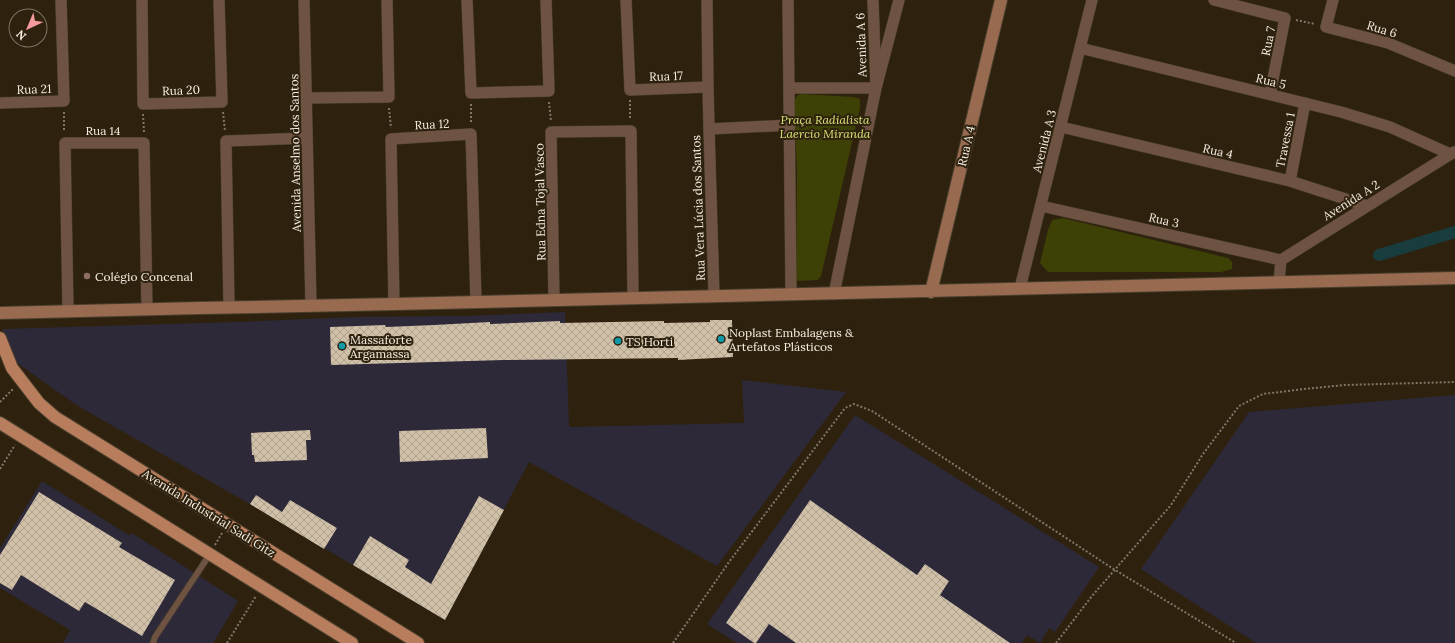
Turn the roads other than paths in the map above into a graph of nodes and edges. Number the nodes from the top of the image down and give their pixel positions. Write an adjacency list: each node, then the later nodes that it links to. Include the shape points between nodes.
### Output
1 (61, 0): 24 (street, Rua 21, via 64,101)
2 (142, 0): 3 (street, Rua 20, via 143,104 222,102)
3 (219, 0)
4 (304, 0): 23 (street, Avenida Anselmo dos Santos)
5 (386, 0): 23 (street, via 389,97)
6 (467, 0): 7 (street, via 471,93 549,91)
7 (546, 0)
8 (626, 0): 19 (street, Rua 17, via 630,90)
9 (707, 0): 19 (street)
10 (788, 0): 20 (street)
11 (873, 0): 21 (street, Avenida A 6)
12 (899, 0): 21 (street)
13 (1001, 0): 38 (street, Rua A 4)
14 (1092, 0): 17 (street, Avenida A 3)
15 (1214, 0): 22 (street, Rua 7, via 1285,18)
16 (1333, 0): 18 (street, Rua 6, via 1326,27 1388,43)
17 (1080, 48): 22 (street, Rua 5); 27 (street, Avenida A 3)
18 (1455, 71)
19 (708, 87): 28 (street)
20 (790, 88): 21 (street); 26 (street)
21 (876, 88): 40 (street)
22 (1270, 94): 25 (street, Rua 5)
23 (306, 98): 29 (street, Avenida Anselmo dos Santos)
24 (0, 103)
25 (1305, 103): 30 (street, Rua 5, via 1390,127); 31 (street, Travessa 1)
26 (790, 125): 28 (street, Rua Vera Lúcia dos Santos); 39 (street)
27 (1061, 127): 31 (street, Rua 4); 32 (street, Avenida A 3)
28 (709, 129): 41 (street, Rua Vera Lúcia dos Santos)
29 (307, 138): 46 (street, Avenida Anselmo dos Santos); 47 (street, via 226,141)
30 (1452, 153): 33 (street, Avenida A 2)
31 (1290, 181): 33 (street, Rua 4)
32 (1041, 206): 34 (street, Rua 3); 37 (street, Avenida A 3)
33 (1366, 206): 34 (street, Avenida A 2)
34 (1281, 260): 36 (street)
35 (1455, 278): 36 (street)
36 (1279, 282): 37 (street)
37 (1020, 288): 38 (street)
38 (931, 292): 40 (street)
39 (791, 293): 40 (street); 41 (street)
40 (834, 294)
41 (714, 295): 42 (street)
42 (633, 297): 43 (street); 43 (street, Rua Edna Tojal Vasco, via 631,131 551,132)
43 (554, 299): 44 (street)
44 (476, 302): 45 (street); 45 (street, Rua 12, via 471,134 391,139)
45 (394, 304): 46 (street)
46 (311, 306): 47 (street)
47 (229, 307): 48 (street)
48 (148, 309): 49 (street); 49 (street, Rua 14, via 144,143 65,143)
49 (68, 311): 50 (street)
50 (0, 313)
51 (0, 338): 53 (main road, Avenida Industrial Sadi Gitz)
52 (0, 359): 53 (main road, Avenida Industrial Sadi Gitz)
53 (12, 368): 58 (main road, Avenida Industrial Sadi Gitz, via 39,403 56,417)
54 (0, 424): 55 (main road)
55 (210, 554): 56 (lane, via 154,637); 57 (main road)
56 (153, 643)
57 (352, 643)
58 (418, 643)

